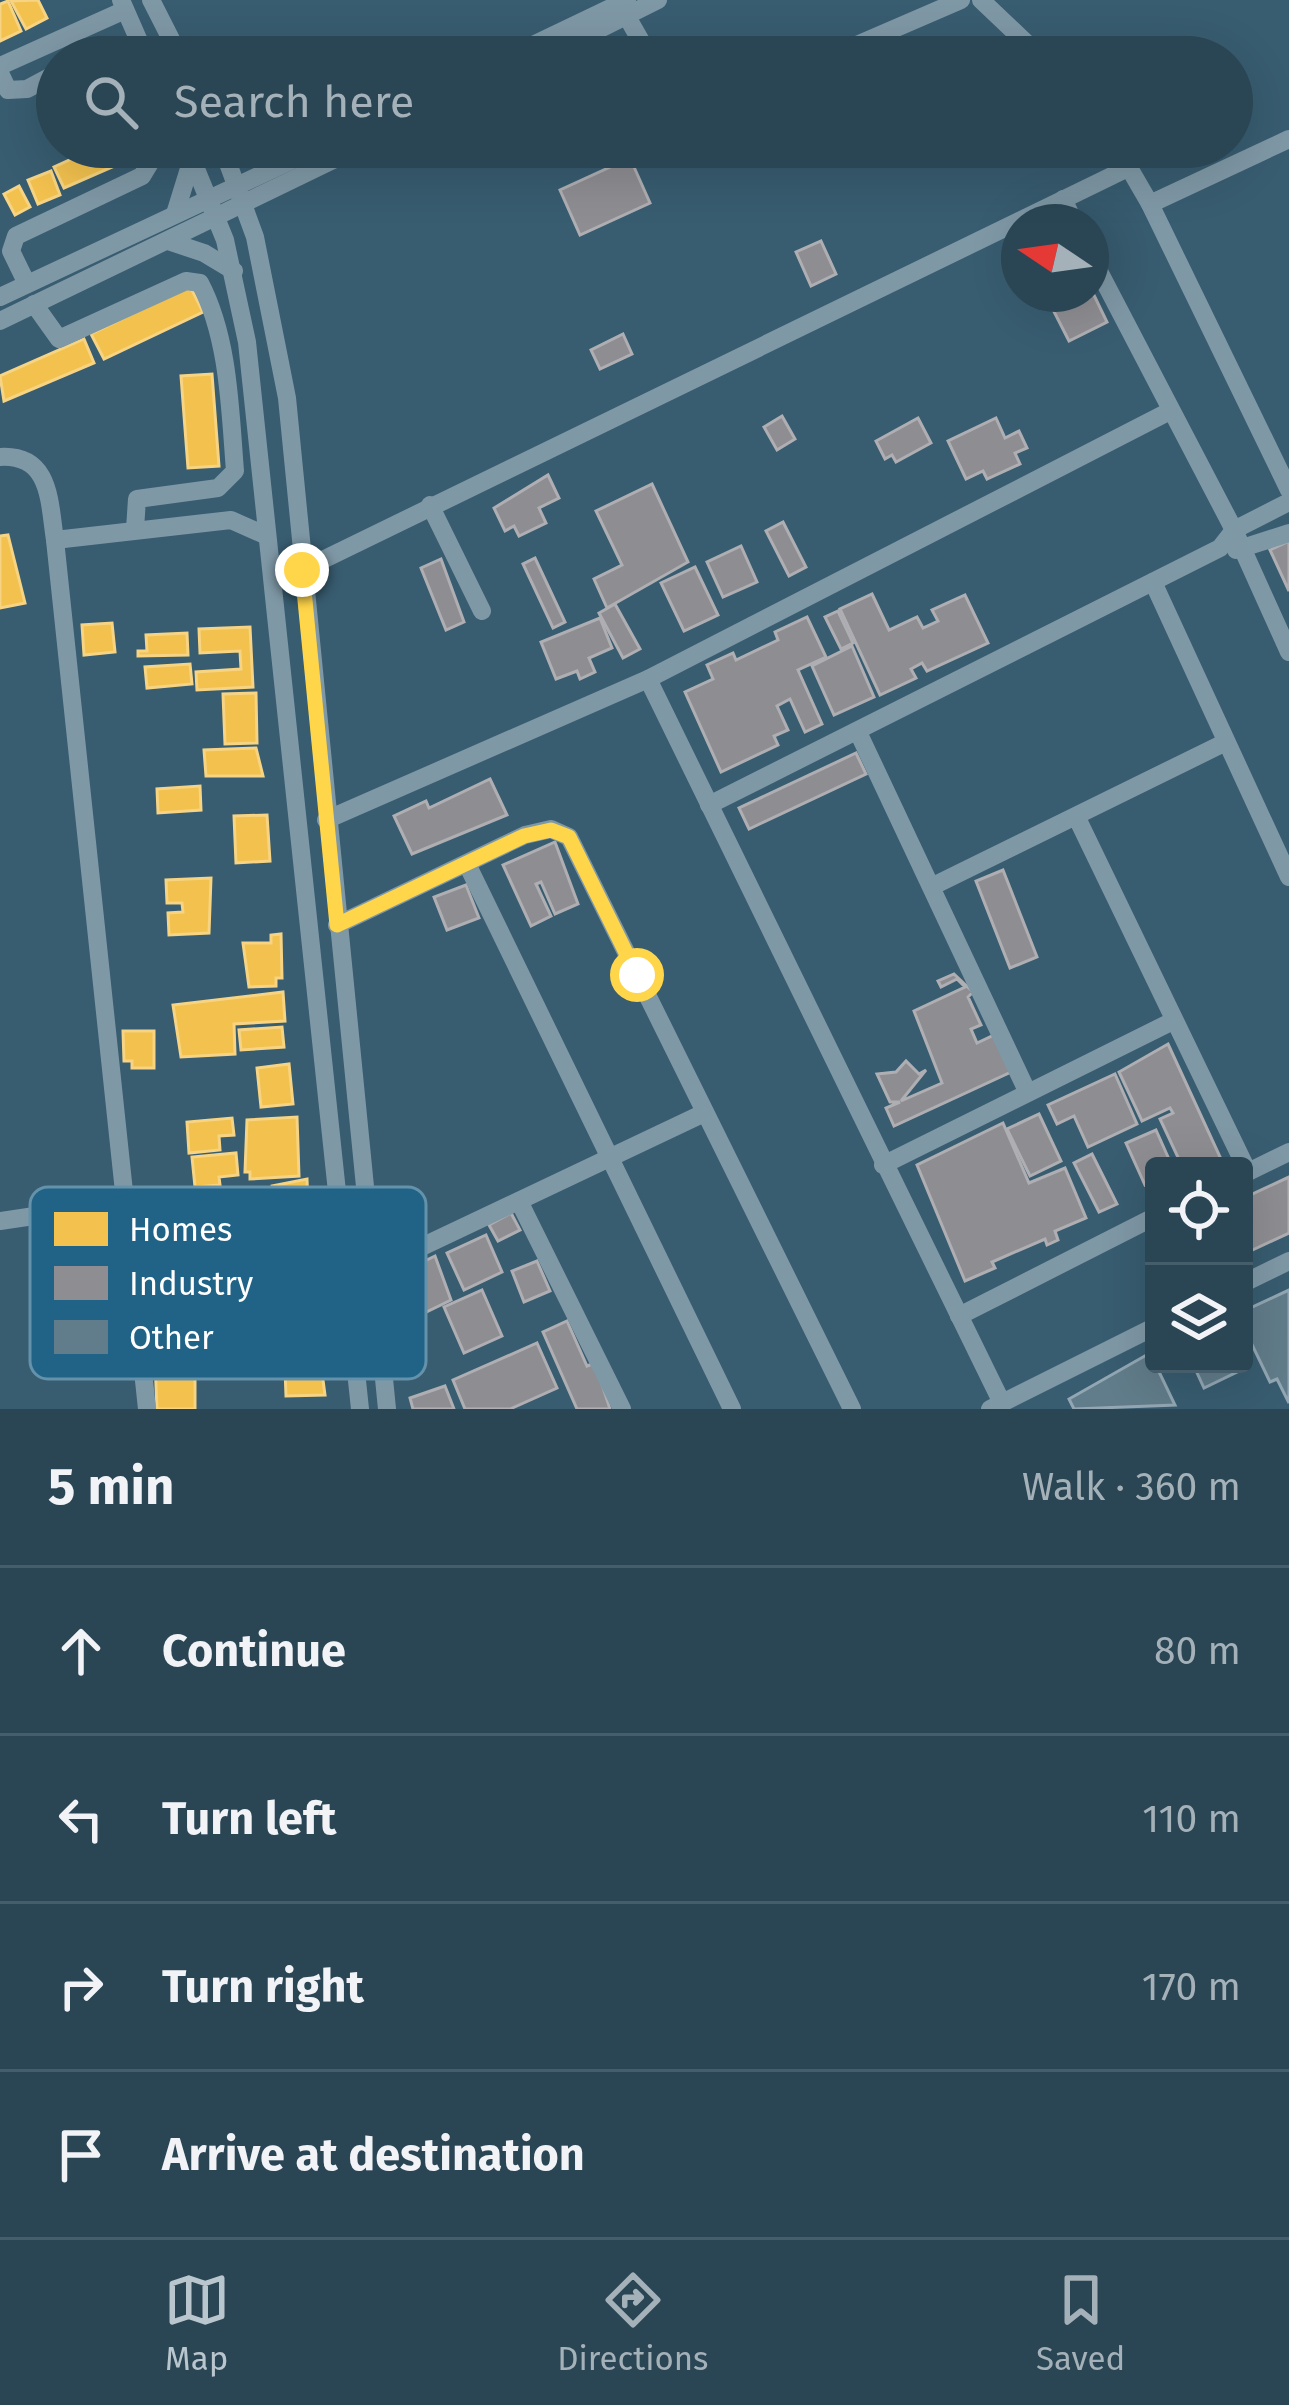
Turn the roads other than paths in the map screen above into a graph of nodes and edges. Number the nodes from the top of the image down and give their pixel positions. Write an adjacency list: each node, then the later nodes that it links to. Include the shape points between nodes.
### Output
1 (151, 0): 9 (street)
2 (658, 0): 6 (street)
3 (961, 0): 13 (street)
4 (981, 0): 14 (street)
5 (123, 5): 7 (street); 8 (street)
6 (625, 6): 10 (street); 11 (street); 12 (street)
7 (63, 36)
8 (137, 36)
9 (169, 36)
10 (556, 36)
11 (577, 36)
12 (640, 36)
13 (878, 36)
14 (1019, 36)
15 (36, 50): 16 (street)
16 (0, 69): 17 (street, via 8,90)
17 (36, 84)
18 (1289, 140): 19 (street)
19 (1253, 157)
20 (147, 168): 39 (street, via 16,236 11,251)
21 (186, 168): 35 (street)
22 (195, 168): 30 (street)
23 (231, 168): 29 (street)
24 (267, 168): 29 (street)
25 (319, 168): 34 (street)
26 (1128, 168): 31 (street)
27 (1131, 168): 33 (street)
28 (1228, 168): 33 (street)
29 (237, 183): 30 (street); 34 (street)
30 (208, 197): 35 (street); 36 (street)
31 (1063, 199): 32 (street); 49 (street)
32 (1065, 204)
33 (1150, 204): 47 (street)
34 (244, 206): 36 (street); 58 (street, via 279,346)
35 (175, 214): 39 (street)
36 (216, 219): 37 (street); 38 (street)
37 (168, 241): 38 (street); 42 (street)
38 (233, 271): 46 (street)
39 (27, 284): 41 (street)
40 (1109, 292): 44 (street)
41 (0, 297)
42 (34, 304): 43 (street); 51 (street, via 59,339 186,281 200,283 208,299 225,365 235,471 218,488 137,499)
43 (0, 321)
44 (1168, 412): 52 (street); 62 (street)
45 (0, 457): 55 (street, via 26,459 44,476)
46 (262, 486): 50 (street); 54 (street)
47 (1289, 490)
48 (1289, 502): 52 (street)
49 (430, 505): 58 (street); 60 (street)
50 (231, 520): 51 (street); 54 (street)
51 (135, 529): 55 (street)
52 (1234, 530): 56 (street); 57 (street)
53 (1289, 533): 57 (street)
54 (267, 536): 74 (street)
55 (55, 540): 82 (street)
56 (1220, 548): 57 (street); 59 (street)
57 (1244, 550): 61 (street)
58 (302, 570): 67 (street)
59 (1153, 581): 63 (street); 64 (street)
60 (482, 611)
61 (1289, 652)
62 (647, 679): 65 (street); 67 (street)
63 (858, 732): 65 (street); 70 (street)
64 (1224, 742): 66 (street); 69 (street)
65 (709, 806): 80 (street)
66 (1077, 818): 70 (street); 72 (street)
67 (326, 820): 71 (street)
68 (467, 864): 71 (street); 76 (street, via 540,830 569,837); 78 (street)
69 (1289, 877)
70 (933, 886): 75 (street)
71 (337, 925): 73 (street)
72 (1173, 1021): 75 (street); 79 (street)
73 (349, 1055): 74 (street); 84 (street)
74 (324, 1066): 83 (street)
75 (1027, 1091): 80 (street)
76 (702, 1114): 78 (street); 103 (street)
77 (1289, 1152): 81 (street)
78 (608, 1157): 85 (street); 102 (street)
79 (1238, 1157)
80 (883, 1165): 92 (street)
81 (1253, 1170)
82 (119, 1187)
83 (336, 1187)
84 (364, 1187)
85 (518, 1201): 89 (street); 101 (street)
86 (30, 1217): 87 (street)
87 (0, 1221)
88 (1145, 1222): 92 (street)
89 (426, 1245)
90 (1289, 1261): 91 (street)
91 (1253, 1279)
92 (959, 1316): 97 (street)
93 (1145, 1332): 97 (street)
94 (145, 1379): 98 (street)
95 (357, 1379): 99 (street)
96 (384, 1379): 100 (street)
97 (996, 1406)
98 (148, 1409)
99 (360, 1409)
100 (387, 1409)
101 (622, 1409)
102 (732, 1409)
103 (852, 1409)

